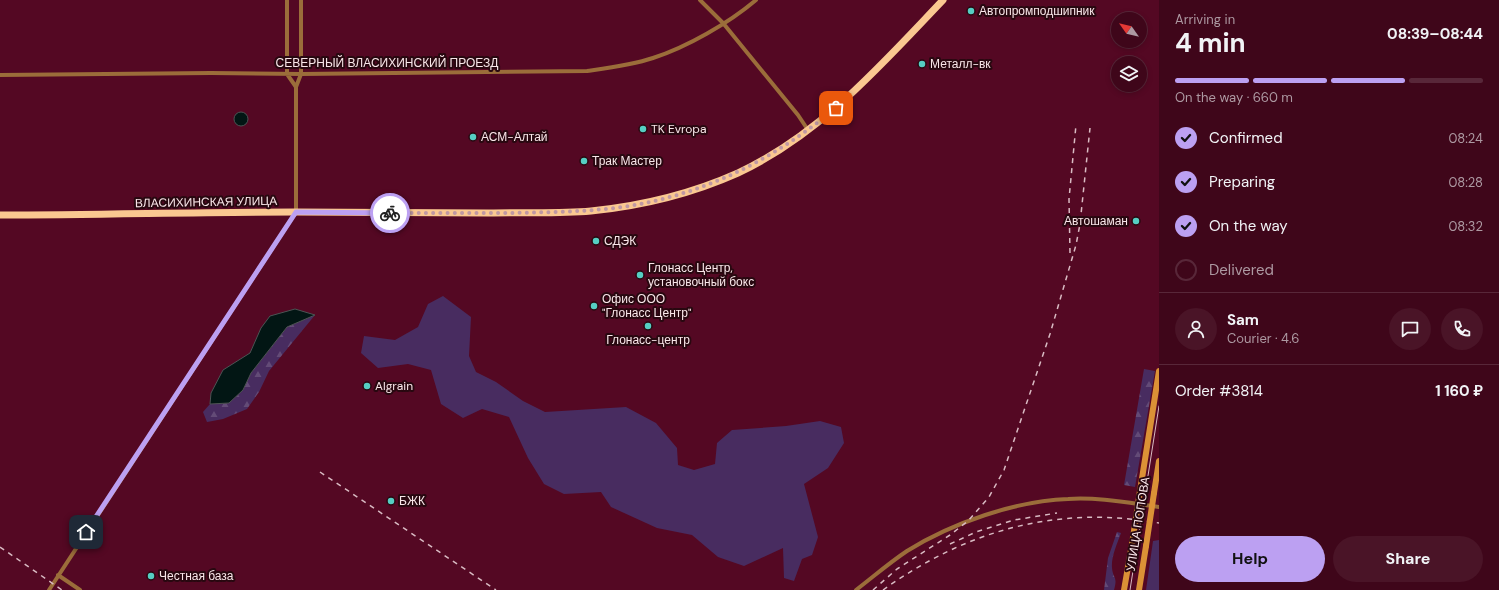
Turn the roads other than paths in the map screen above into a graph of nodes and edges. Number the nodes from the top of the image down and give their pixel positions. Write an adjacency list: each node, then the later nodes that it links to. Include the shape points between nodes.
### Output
1 (288, 0): 7 (street)
2 (301, 0): 8 (street)
3 (700, 0): 6 (street)
4 (756, 0): 6 (street, СЕВЕРНЫЙ ВЛАСИХИНСКИЙ ПРОЕЗД)
5 (942, 0): 11 (highway, ВЛАСИХИНСКАЯ УЛИЦА, via 873,74)
6 (723, 23): 8 (street, СЕВЕРНЫЙ ВЛАСИХИНСКИЙ ПРОЕЗД, via 655,57 587,71); 11 (street)
7 (287, 74): 8 (street, СЕВЕРНЫЙ ВЛАСИХИНСКИЙ ПРОЕЗД); 9 (street, СЕВЕРНЫЙ ВЛАСИХИНСКИЙ ПРОЕЗД); 10 (street)
8 (302, 74): 10 (street)
9 (0, 75)
10 (296, 87): 12 (street)
11 (809, 130): 12 (highway, ВЛАСИХИНСКАЯ УЛИЦА, via 777,152 716,182 651,202 623,207 553,212)
12 (296, 212): 13 (highway, ВЛАСИХИНСКАЯ УЛИЦА); 17 (street)
13 (0, 215)
14 (1159, 371): 21 (main road, bridge)
15 (1159, 461): 22 (main road, УЛИЦА ПОПОВА, bridge)
16 (1159, 507): 20 (street, via 1098,499 1069,499 1043,501 996,512 968,521 925,541 886,566)
17 (58, 575): 18 (street); 19 (street)
18 (49, 590)
19 (80, 590)
20 (856, 590)
21 (1124, 590)
22 (1139, 590)

